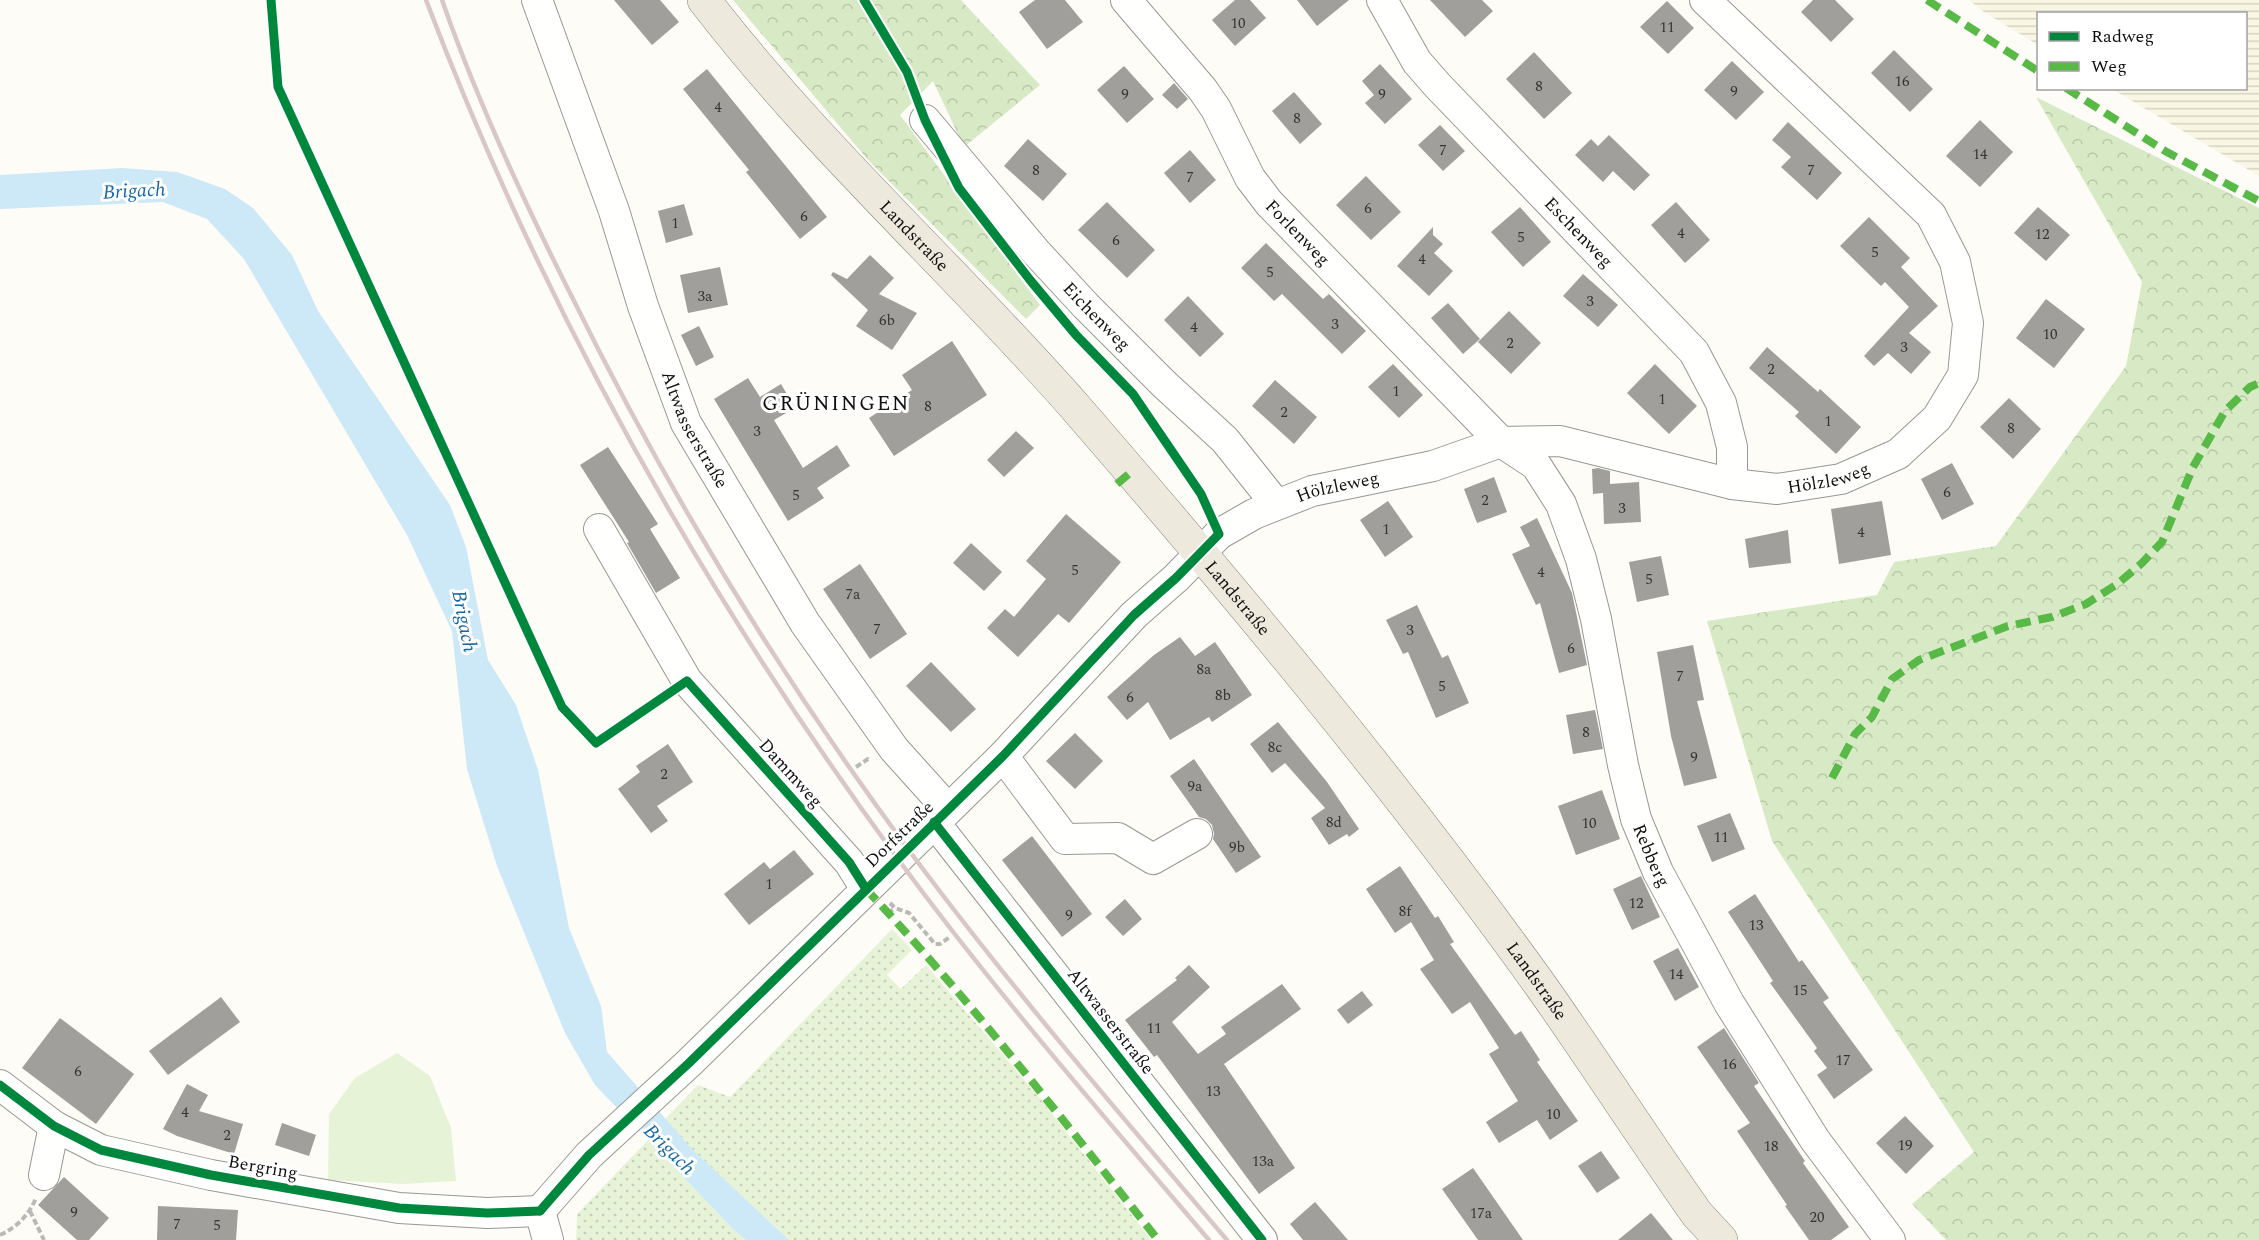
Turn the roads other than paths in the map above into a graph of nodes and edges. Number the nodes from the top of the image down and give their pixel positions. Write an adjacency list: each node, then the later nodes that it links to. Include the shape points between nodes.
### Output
1 (537, 0): 13 (street, Altwasserstraße, via 686,423 805,623)
2 (704, 0): 11 (main road, Landstraße, via 740,47 1046,374)
3 (1126, 0): 7 (street, Forlenweg, via 1210,99 1250,178 1269,203)
4 (1382, 0): 8 (street, Eschenweg, via 1417,62 1438,86 1694,352 1720,403 1732,447)
5 (1705, 0): 8 (street, Hölzleweg, via 1930,215 1955,262 1968,323 1963,375 1937,418 1898,454 1841,479 1777,489)
6 (925, 120): 9 (street, Eichenweg, via 1072,291 1226,440)
7 (1501, 442): 8 (street, Hölzleweg, via 1560,441); 9 (street, Hölzleweg, via 1433,466 1312,491); 23 (street, Rebberg, via 1536,465 1561,504 1581,559 1596,619 1636,819 1658,872 1729,1003 1815,1140)
8 (1732, 484)
9 (1276, 504): 11 (street, Hölzleweg, via 1219,534)
10 (599, 529): 15 (street, Dammweg, via 687,681 849,862)
11 (1201, 553): 12 (street, Dorfstraße, via 1134,615); 22 (main road, Landstraße, via 1406,806 1541,986 1697,1214)
12 (1003, 756): 13 (street, Dorfstraße); 14 (street, via 1065,839 1118,838 1153,859)
13 (941, 816): 15 (street, Dorfstraße); 21 (street, Altwasserstraße)
14 (1197, 834)
15 (866, 889): 19 (street, Dorfstraße, via 589,1155)
16 (0, 1085): 17 (street, Bergring)
17 (54, 1126): 18 (street); 19 (street, Bergring, via 101,1150 211,1175 399,1208 487,1213)
18 (44, 1175)
19 (540, 1211): 20 (street)
20 (548, 1240)
21 (1262, 1240)
22 (1721, 1240)
23 (1890, 1240)

